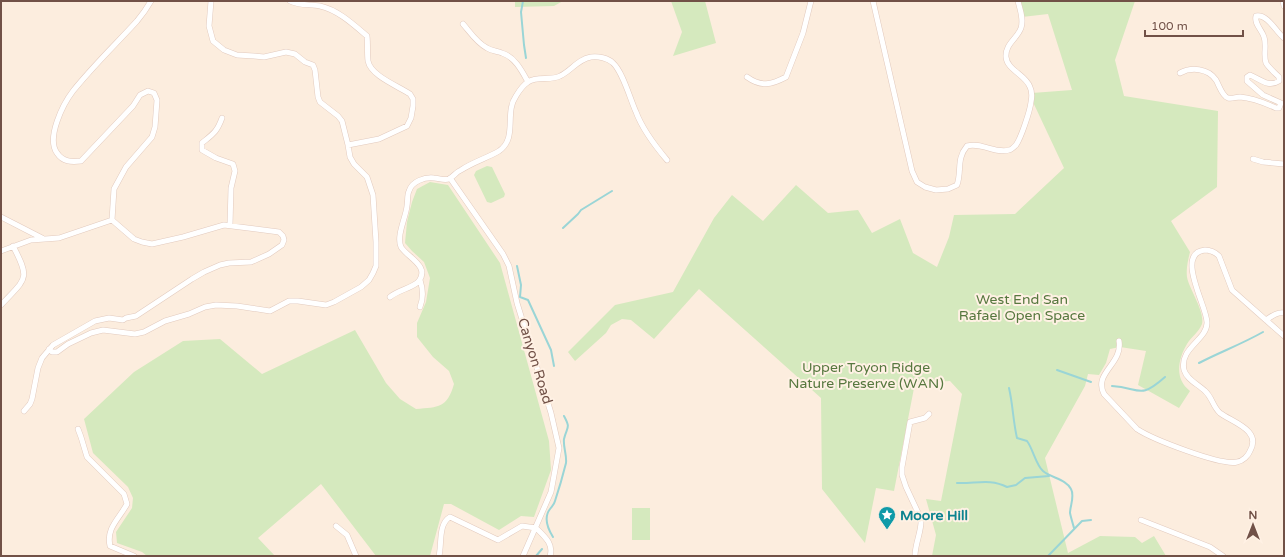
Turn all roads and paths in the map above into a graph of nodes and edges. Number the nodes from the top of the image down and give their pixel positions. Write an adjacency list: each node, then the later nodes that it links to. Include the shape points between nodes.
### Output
1 (151, 1): 21 (street, via 139,19 73,92 61,110 54,134 55,150 61,158 71,162 81,161 133,106 140,95 148,91 154,93 155,127 152,136 126,167 114,189)
2 (212, 1): 15 (street, via 209,26 213,41 224,50 237,55 264,57 286,52 295,54 313,65 316,70 320,102 342,121)
3 (290, 1): 15 (street, via 332,10 348,20 367,36 370,67 375,73 410,94 413,99 411,118 407,126 379,139)
4 (812, 1): 12 (street, via 786,77 766,84 756,83)
5 (873, 1): 6 (street, via 912,171 917,182 925,188 936,190 957,185 960,157 967,146 977,145 1002,151 1009,150 1017,144 1032,100 1027,81 1010,66 1006,58 1006,50 1021,27 1022,17)
6 (1018, 1)
7 (1283, 1): 8 (street)
8 (1284, 6)
9 (463, 24): 13 (street, via 487,48 507,55 514,61)
10 (1284, 38): 11 (street, via 1264,17 1256,16 1257,25 1264,37 1265,59 1279,77 1279,81 1264,83 1250,75 1247,81 1263,95 1281,103 1279,108 1250,99 1229,98 1214,78 1200,70 1186,70)
11 (1180, 73)
12 (747, 77)
13 (528, 82): 17 (street, via 560,76 589,57 610,60 617,68 636,114); 19 (street, via 512,104 510,136 503,147 461,169)
14 (222, 118): 22 (street, via 215,133 202,143 202,150 232,164 235,171 231,188)
15 (348, 145): 34 (street, via 354,164 367,177 373,195 375,216 376,266 369,280 361,287 326,305 289,301 270,311 216,305 165,321 144,332 135,334 102,330 78,339 57,352)
16 (1253, 158): 18 (street, via 1263,162)
17 (667, 160)
18 (1284, 164)
19 (450, 178): 26 (street, via 424,178 409,191 400,245 421,269); 40 (street, Canyon Road, via 509,266 517,303 560,448 551,492)
20 (1, 217): 23 (street)
21 (112, 220): 22 (street, via 134,239 152,244 224,224); 23 (street, via 59,238)
22 (230, 225): 34 (street, via 279,232 284,240 282,245 269,254 251,262 229,263 204,272 136,316 123,320 109,318 95,321)
23 (43, 238): 24 (street)
24 (13, 246): 25 (street); 28 (street, via 22,262 24,277)
25 (1, 251)
26 (420, 280): 27 (street); 29 (street, via 423,290)
27 (390, 296)
28 (1, 304)
29 (420, 307)
30 (1284, 313): 31 (street, via 1280,312)
31 (1266, 320): 32 (street); 33 (street, via 1232,290 1221,260 1215,253 1205,250 1196,254 1192,263 1194,280 1207,323 1205,330 1189,349 1184,369 1186,376 1205,391 1219,412 1243,426 1252,437 1251,450 1246,457 1236,463 1203,456 1161,441 1137,429 1100,387 1101,380 1117,357)
32 (1284, 336)
33 (1119, 341)
34 (49, 349): 35 (street, via 42,358 32,399)
35 (24, 411)
36 (929, 414): 46 (street, via 925,418 910,422 902,467 904,482 922,525)
37 (78, 429): 41 (street, via 86,457 124,494 127,504 110,529 110,546)
38 (1141, 520): 47 (street, via 1210,547)
39 (336, 526): 42 (street, via 347,535)
40 (536, 528): 43 (street, via 522,526 498,540 450,517 443,527); 44 (street, Canyon Road); 45 (street, via 550,545)
41 (134, 556)
42 (356, 556)
43 (439, 556)
44 (523, 556)
45 (550, 556)
46 (915, 556)
47 (1223, 556)

